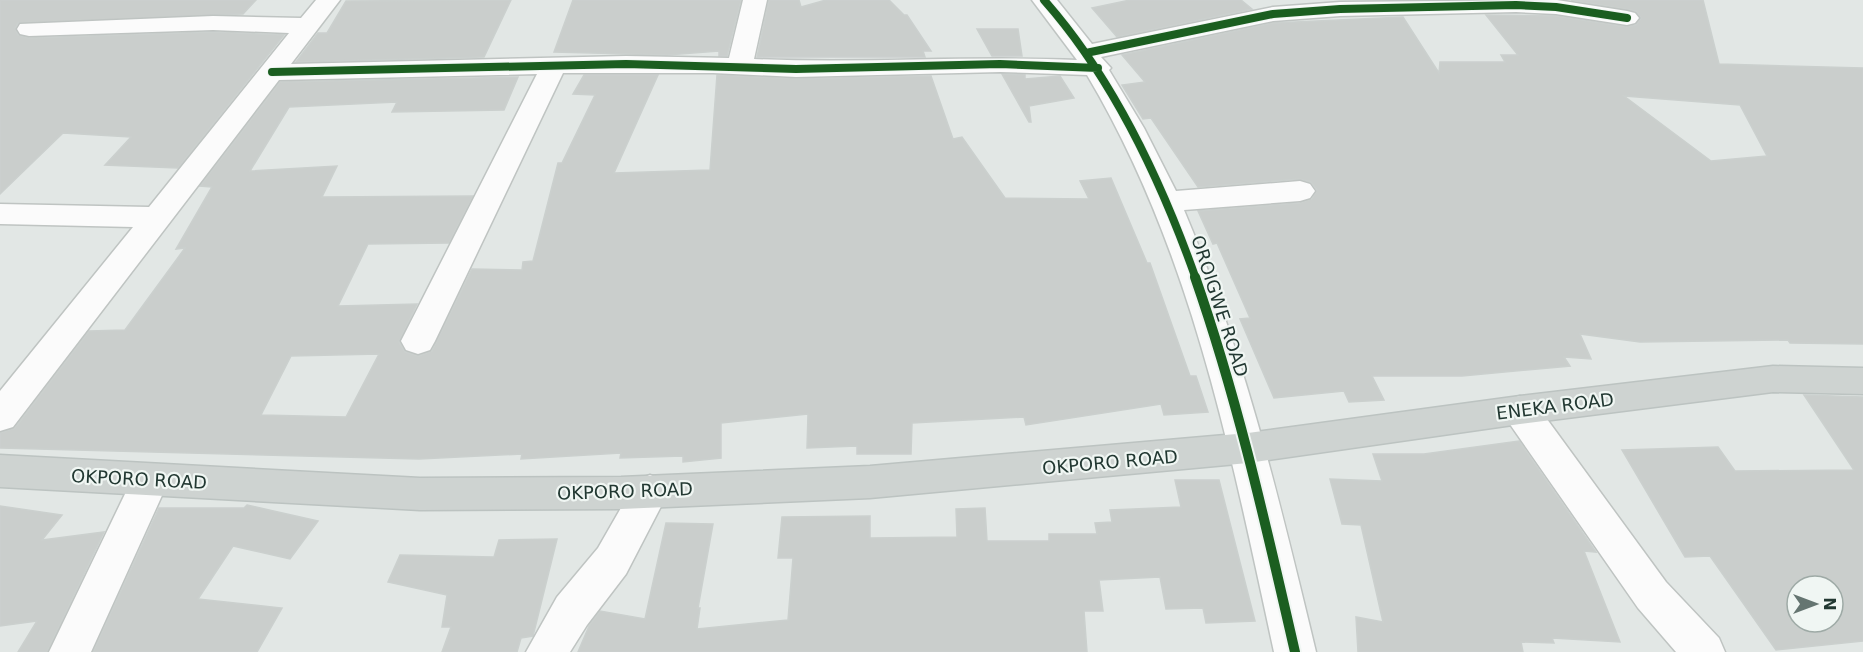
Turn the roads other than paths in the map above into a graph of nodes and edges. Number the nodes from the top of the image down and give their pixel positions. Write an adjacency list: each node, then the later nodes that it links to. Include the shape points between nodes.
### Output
1 (328, 0): 5 (street)
2 (754, 0): 9 (street)
3 (1044, 0): 7 (street, OROIGWE ROAD)
4 (1627, 18): 7 (street, via 1516,5 1273,14)
5 (309, 26): 6 (street, via 213,23); 10 (street)
6 (29, 29)
7 (1092, 61): 9 (street, via 796,69); 12 (street, OROIGWE ROAD, via 1147,160)
8 (555, 66): 9 (street); 10 (street); 15 (street)
9 (740, 66)
10 (272, 72): 14 (street)
11 (1300, 191): 12 (street)
12 (1165, 202): 19 (street, OROIGWE ROAD, via 1190,257)
13 (0, 214): 14 (street)
14 (157, 217): 18 (street)
15 (418, 341)
16 (1863, 381): 17 (main road, ENEKA ROAD, via 1773,379)
17 (1520, 410): 19 (main road, ENEKA ROAD); 26 (street, via 1652,595)
18 (0, 417)
19 (1248, 448): 22 (main road, OKPORO ROAD, via 870,482); 25 (street, OROIGWE ROAD)
20 (0, 471): 21 (main road, OKPORO ROAD)
21 (150, 480): 22 (main road, OKPORO ROAD, via 420,494); 23 (street)
22 (650, 491): 24 (street, via 612,561 572,611)
23 (70, 652)
24 (547, 652)
25 (1295, 652)
26 (1704, 652)

